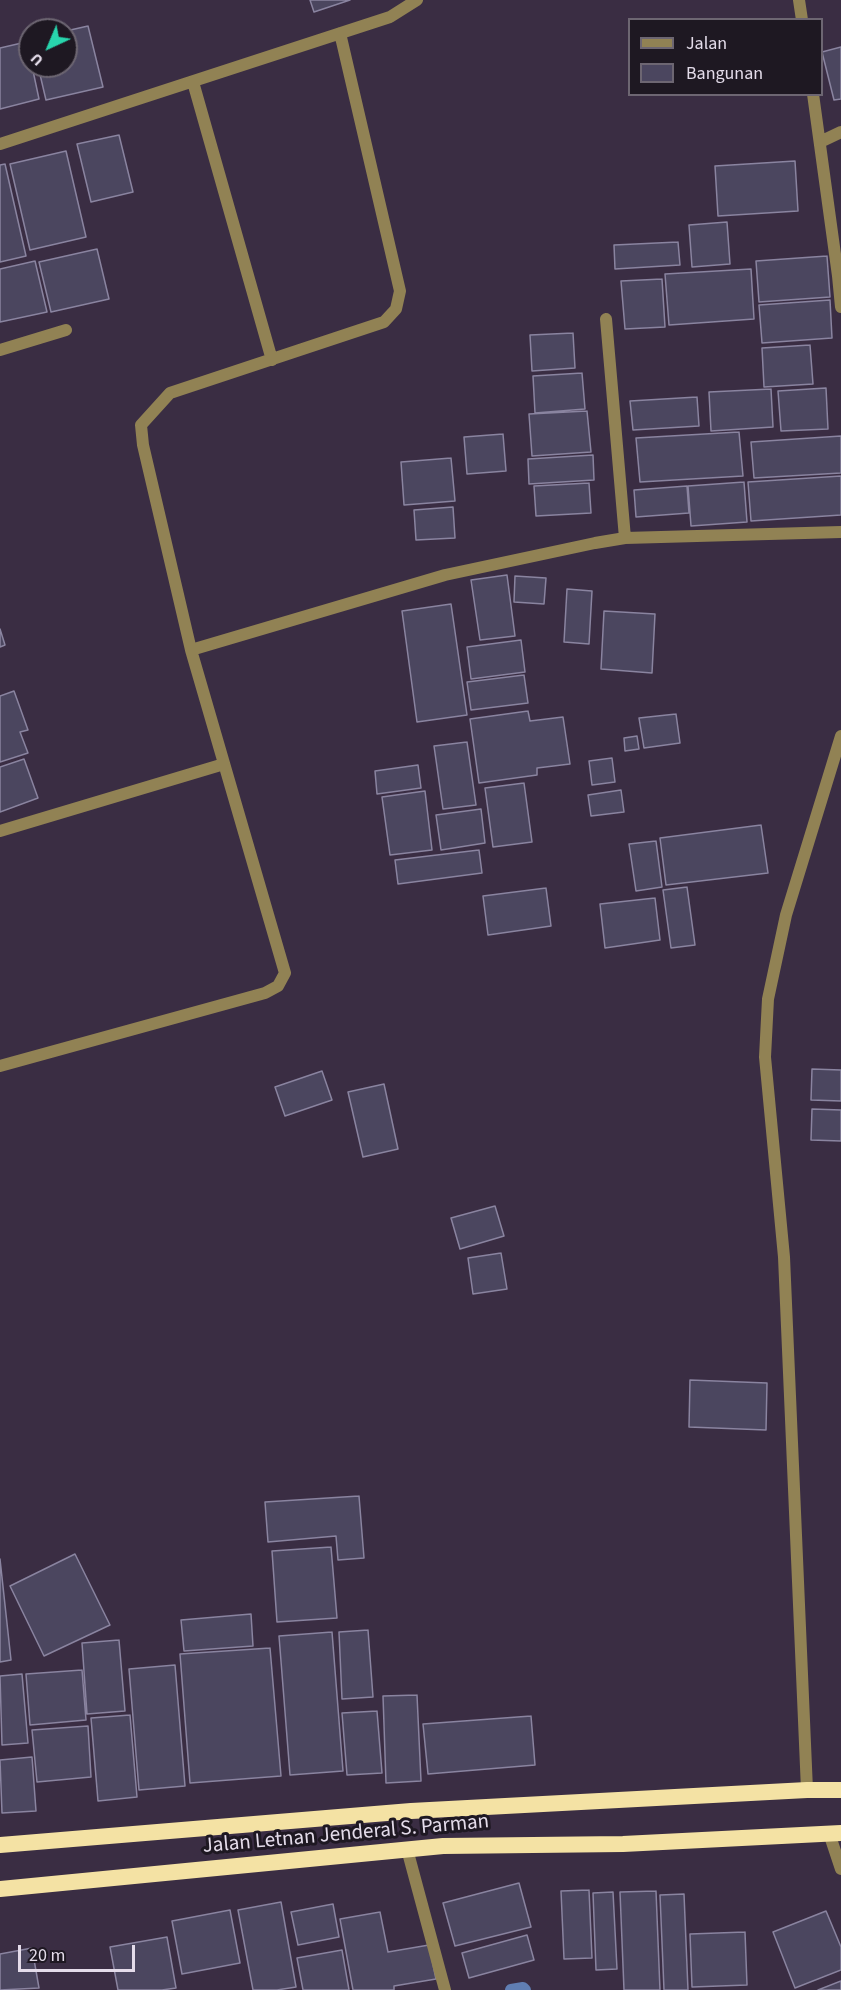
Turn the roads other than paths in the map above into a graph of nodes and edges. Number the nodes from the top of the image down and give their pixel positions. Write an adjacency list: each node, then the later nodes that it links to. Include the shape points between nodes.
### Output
1 (417, 0): 4 (street, via 390,17)
2 (799, 0): 3 (street)
3 (802, 18)
4 (340, 33): 5 (street); 14 (street, via 400,291 396,309 384,322)
5 (193, 82): 9 (street); 14 (street)
6 (813, 96): 8 (street)
7 (841, 132): 8 (street)
8 (820, 142): 10 (street)
9 (0, 144)
10 (841, 307)
11 (606, 319): 16 (street)
12 (66, 330): 13 (street)
13 (0, 350)
14 (272, 360): 17 (street, via 170,393 141,425)
15 (841, 532): 16 (street)
16 (625, 538): 17 (street, via 446,574)
17 (191, 650): 19 (street)
18 (841, 736): 22 (street, via 786,915 768,999 765,1057 784,1257)
19 (224, 764): 20 (street); 21 (street, via 285,974 279,986)
20 (0, 831)
21 (0, 1066)
22 (807, 1790): 23 (highway, Jalan Letnan Jenderal S. Parman); 25 (highway, Jalan Letnan Jenderal S. Parman, via 411,1811)
23 (841, 1790)
24 (835, 1833): 26 (highway, Jalan Letnan Jenderal S. Parman, via 623,1844); 27 (street)
25 (0, 1845)
26 (407, 1849): 28 (highway, Jalan Letnan Jenderal S. Parman); 29 (street)
27 (841, 1869)
28 (0, 1889)
29 (445, 1990)

